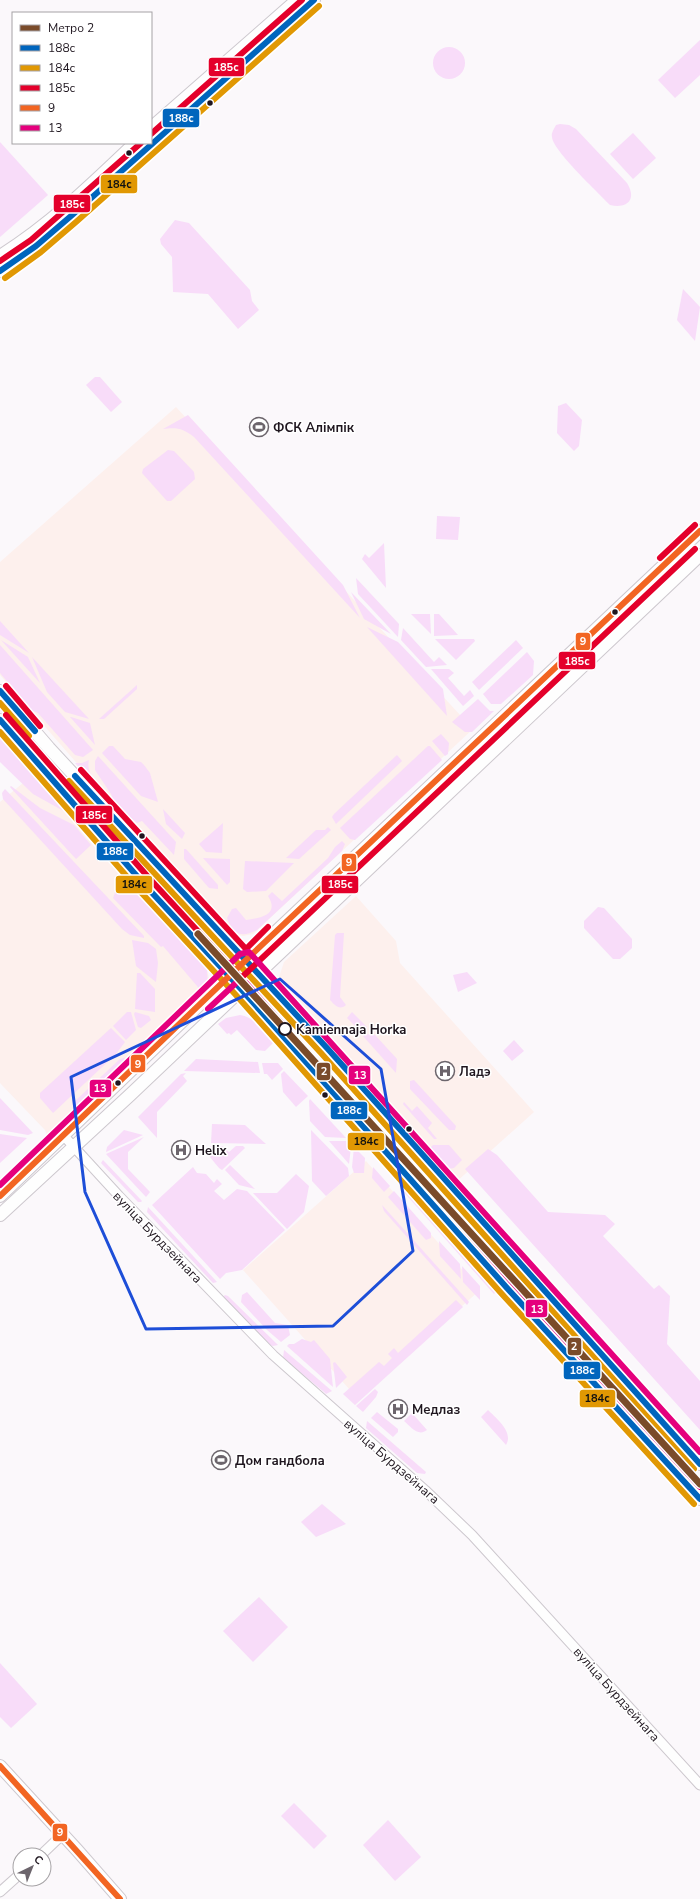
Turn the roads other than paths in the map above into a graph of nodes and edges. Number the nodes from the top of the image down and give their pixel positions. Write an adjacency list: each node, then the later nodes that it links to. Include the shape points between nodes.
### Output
1 (297, 0): 3 (main road)
2 (314, 0): 6 (main road, via 71,216 36,246)
3 (152, 127)
4 (134, 144): 5 (main road, via 65,207 29,237)
5 (0, 256)
6 (0, 271)
7 (700, 531): 13 (main road)
8 (700, 556): 14 (main road)
9 (0, 691): 11 (main road)
10 (0, 720): 12 (main road)
11 (49, 748): 12 (main road, via 36,743 31,746); 13 (main road)
12 (30, 754): 15 (main road)
13 (246, 960): 14 (main road); 15 (main road)
14 (258, 972): 16 (main road); 21 (main road)
15 (229, 976): 16 (main road); 17 (main road)
16 (242, 989): 18 (main road); 22 (main road, via 507,1288)
17 (63, 1135): 18 (street, вуліца Бурдзейнага); 19 (main road)
18 (74, 1147): 20 (main road); 24 (street, вуліца Бурдзейнага, via 273,1355 422,1487 472,1535)
19 (0, 1196)
20 (0, 1215)
21 (700, 1464)
22 (700, 1499)
23 (0, 1766): 25 (main road)
24 (700, 1785)
25 (63, 1834): 26 (street); 29 (main road)
26 (49, 1847)
27 (12, 1881): 28 (street)
28 (0, 1892)
29 (120, 1899)

